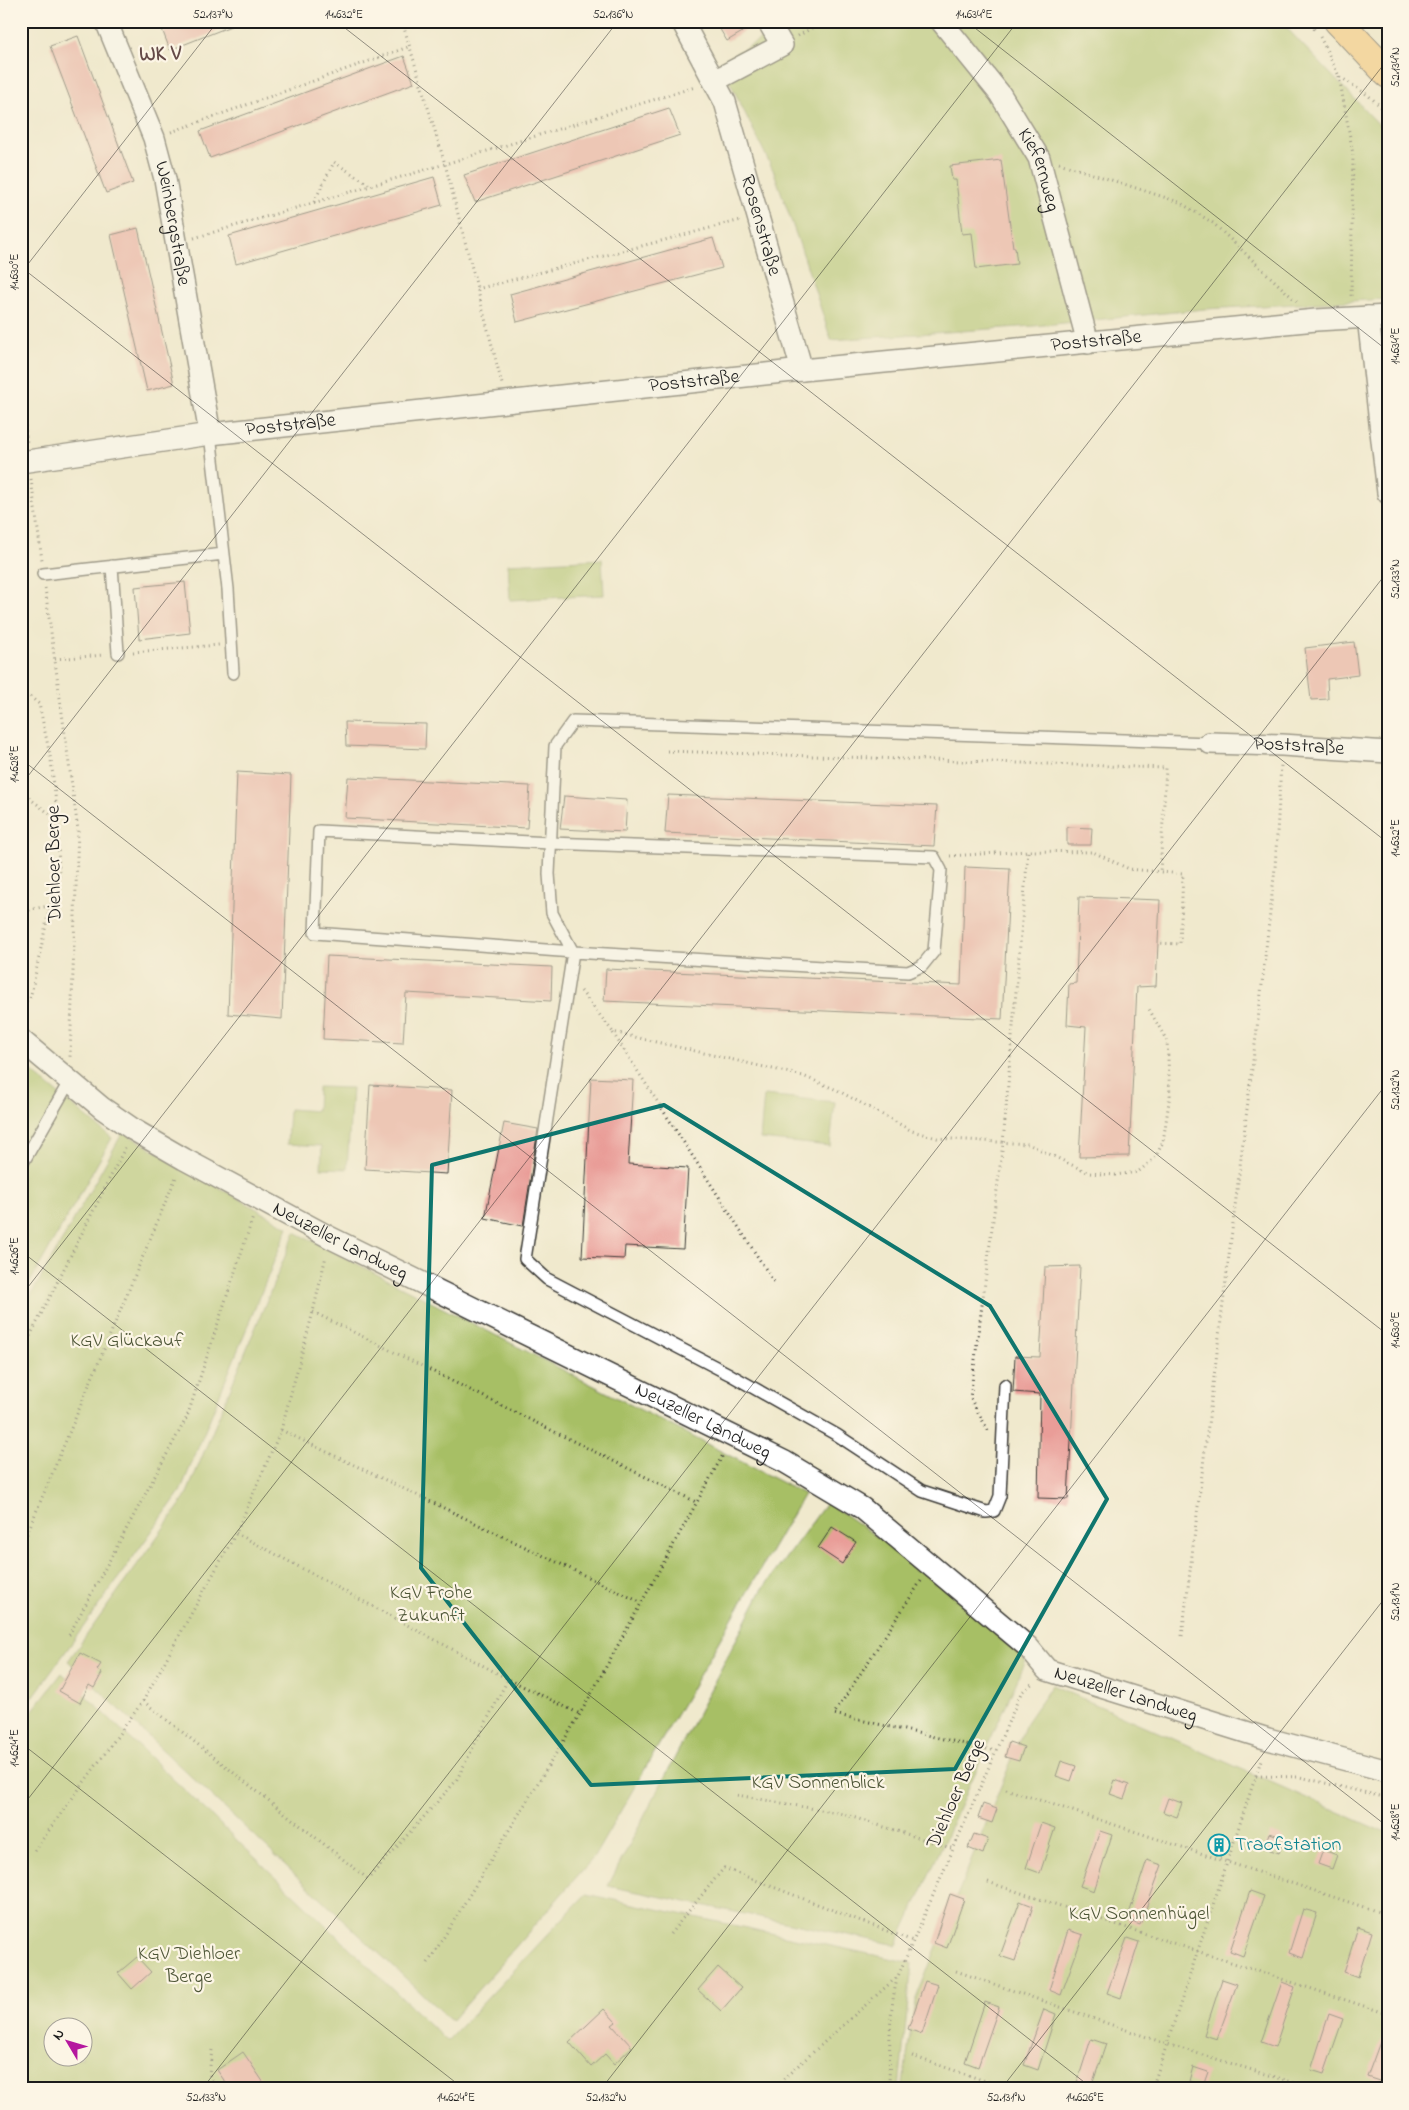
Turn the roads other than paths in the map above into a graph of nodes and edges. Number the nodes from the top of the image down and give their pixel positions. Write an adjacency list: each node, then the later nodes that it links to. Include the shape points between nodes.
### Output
1 (106, 21): 11 (street, Weinbergstraße, via 154,138 165,179)
2 (682, 21): 7 (street, Rosenstraße)
3 (768, 21): 7 (street, via 782,45)
4 (940, 21): 9 (street, Kiefernweg, via 1000,94 1039,158)
5 (1338, 21): 6 (main road)
6 (1388, 74)
7 (714, 81): 10 (street, Rosenstraße, via 725,102)
8 (1369, 317): 9 (street, Poststraße); 13 (street)
9 (1088, 342): 10 (street, Poststraße)
10 (802, 370): 11 (street, Poststraße)
11 (210, 434): 12 (street, Poststraße); 14 (lane)
12 (25, 462)
13 (1388, 493)
14 (224, 554): 15 (lane); 18 (lane)
15 (112, 566): 16 (lane); 17 (lane)
16 (43, 574)
17 (118, 654)
18 (233, 673)
19 (1210, 743): 20 (street, Poststraße, via 1282,744); 21 (lane, via 573,721 555,746)
20 (1388, 752)
21 (550, 843): 22 (lane, via 552,913); 22 (lane, via 319,831 315,933); 22 (lane, via 934,857 941,870 934,951 922,966 908,972)
22 (573, 952): 26 (lane, via 526,1259 547,1279 837,1435 922,1491 986,1512 994,1510 1000,1496)
23 (21, 1040): 24 (street, Neuzeller Landweg)
24 (69, 1082): 25 (lane); 27 (street, Neuzeller Landweg, via 134,1130 259,1200 785,1462 862,1508 1028,1647 1047,1670 1268,1739)
25 (21, 1166)
26 (1005, 1385)
27 (1388, 1771)

